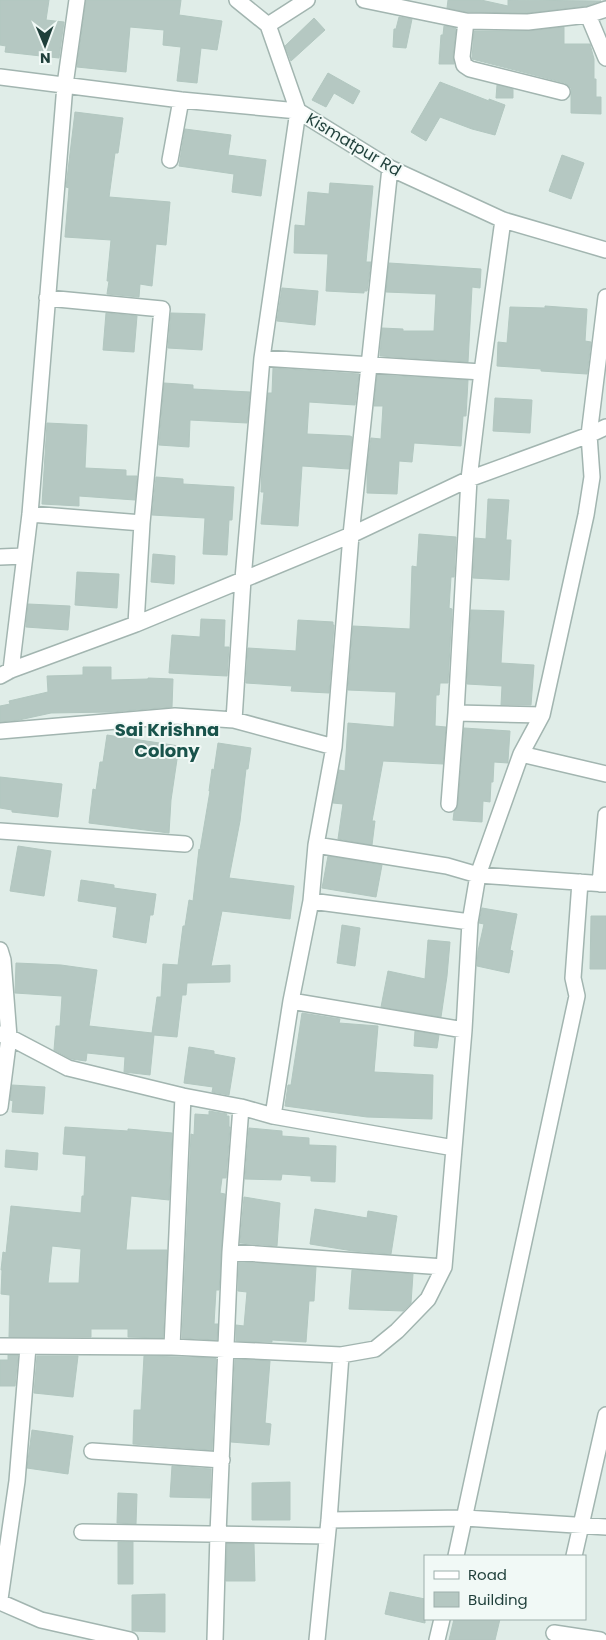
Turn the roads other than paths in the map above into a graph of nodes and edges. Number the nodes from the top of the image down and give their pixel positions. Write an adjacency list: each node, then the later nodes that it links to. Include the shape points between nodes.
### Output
1 (78, 0): 11 (street)
2 (237, 0): 8 (street)
3 (307, 0): 8 (street)
4 (364, 0): 7 (street)
5 (606, 10): 6 (street)
6 (588, 15): 7 (street, via 528,22); 9 (street)
7 (466, 21): 12 (street, via 464,65)
8 (268, 25): 14 (street)
9 (606, 58)
10 (0, 77): 11 (street, Kismatpur Rd)
11 (65, 85): 13 (street, Kismatpur Rd); 20 (street)
12 (562, 92)
13 (181, 100): 14 (street, Kismatpur Rd); 15 (street)
14 (298, 112): 16 (street, Kismatpur Rd); 21 (street)
15 (170, 160)
16 (390, 168): 17 (street, Kismatpur Rd); 22 (street)
17 (504, 220): 18 (street, Kismatpur Rd); 23 (street)
18 (606, 250)
19 (606, 297): 25 (street)
20 (47, 298): 27 (street); 28 (street, via 162,309)
21 (262, 358): 22 (street); 32 (street)
22 (368, 364): 23 (street); 29 (street)
23 (482, 372): 26 (street)
24 (606, 427): 25 (street)
25 (589, 435): 26 (street); 36 (street, via 592,477 586,515)
26 (469, 479): 29 (street); 35 (street)
27 (30, 514): 28 (street); 30 (street)
28 (142, 523): 33 (street)
29 (351, 535): 32 (street); 39 (street)
30 (24, 556): 31 (street); 34 (street)
31 (0, 557)
32 (243, 579): 33 (street); 37 (street)
33 (136, 624): 34 (street)
34 (5, 673)
35 (456, 713): 36 (street); 42 (street)
36 (542, 715): 40 (street)
37 (234, 720): 38 (street, via 176,716); 39 (street)
38 (0, 732)
39 (334, 747): 46 (street)
40 (522, 754): 41 (street); 47 (street)
41 (606, 774)
42 (449, 804)
43 (606, 815): 49 (street)
44 (0, 831): 45 (street)
45 (185, 844)
46 (316, 845): 47 (street, via 447,866); 50 (street)
47 (478, 875): 48 (street); 51 (street)
48 (580, 882): 49 (street); 71 (street, via 573,978 577,996)
49 (603, 884)
50 (311, 901): 51 (street); 53 (street)
51 (470, 922): 54 (street)
52 (0, 950): 55 (street, via 4,960)
53 (291, 1001): 54 (street); 59 (street)
54 (464, 1030): 60 (street)
55 (4, 1036): 56 (street, via 68,1068); 57 (street)
56 (183, 1096): 58 (street); 65 (street)
57 (0, 1107)
58 (241, 1107): 59 (street); 61 (street)
59 (273, 1116): 60 (street)
60 (454, 1148): 62 (street)
61 (230, 1252): 62 (street); 66 (street)
62 (444, 1267): 67 (street, via 428,1299 397,1331 375,1349)
63 (0, 1346): 64 (street)
64 (28, 1347): 65 (street); 80 (street, via 17,1480)
65 (172, 1347): 66 (street)
66 (226, 1350): 67 (street); 70 (street)
67 (341, 1355): 72 (street)
68 (606, 1415): 73 (street)
69 (92, 1451): 70 (street)
70 (222, 1460): 76 (street)
71 (465, 1518): 72 (street); 73 (street); 78 (street)
72 (329, 1520): 77 (street)
73 (582, 1526): 74 (street); 79 (street)
74 (606, 1527)
75 (82, 1532): 76 (street)
76 (218, 1534): 77 (street); 84 (street)
77 (327, 1536): 85 (street)
78 (456, 1555)
79 (574, 1555)
80 (0, 1600): 83 (street, via 41,1620)
81 (442, 1620): 86 (street)
82 (555, 1630): 87 (street)
83 (130, 1640)
84 (215, 1640)
85 (316, 1640)
86 (437, 1640)
87 (600, 1640)

